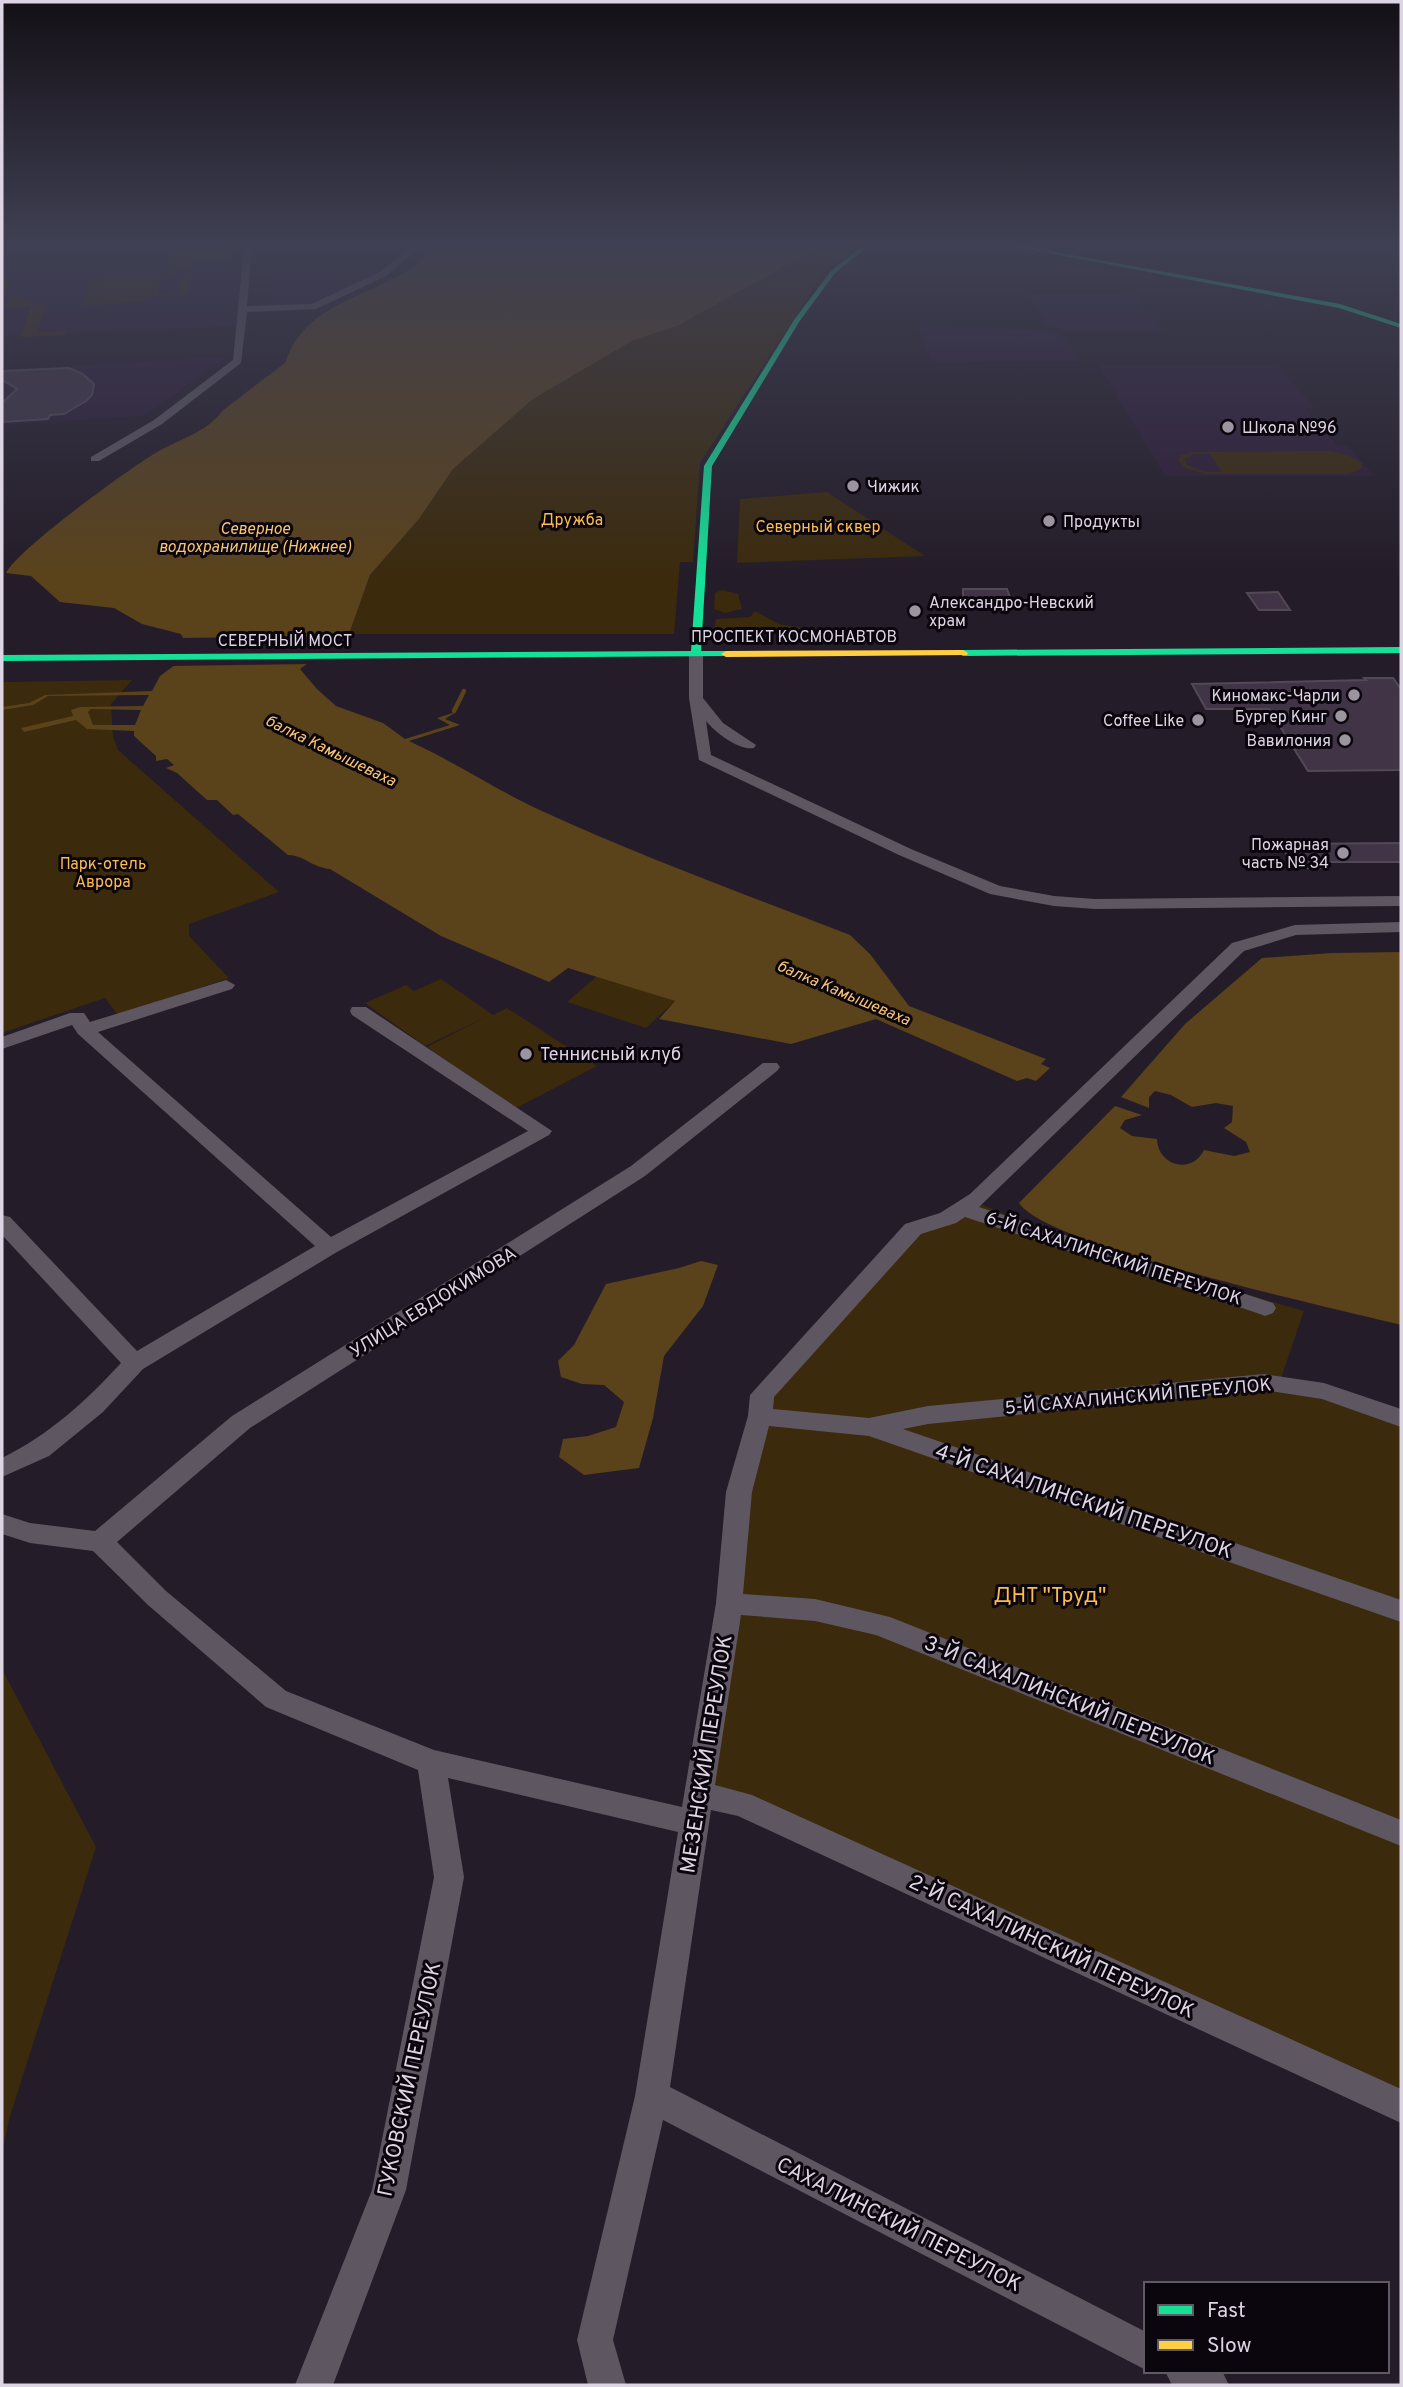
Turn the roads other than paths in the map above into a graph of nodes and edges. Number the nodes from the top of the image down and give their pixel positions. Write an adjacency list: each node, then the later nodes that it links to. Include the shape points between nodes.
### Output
1 (238, 357): 3 (street, via 158,422)
2 (774, 357): 6 (main road, via 708,466)
3 (95, 459)
4 (1401, 638): 6 (main road, ПРОСПЕКТ КОСМОНАВТОВ)
5 (2, 646): 9 (main road)
6 (696, 648): 7 (main road, ПРОСПЕКТ КОСМОНАВТОВ); 8 (main road, ПРОСПЕКТ КОСМОНАВТОВ); 11 (street)
7 (441, 650): 9 (main road, СЕВЕРНЫЙ МОСТ)
8 (1401, 650)
9 (134, 652): 10 (main road)
10 (2, 658)
11 (696, 698): 12 (street, via 718,726); 13 (street, via 704,757 996,890 1095,904)
12 (749, 746)
13 (1401, 901)
14 (1401, 928): 20 (street, МЕЗЕНСКИЙ ПЕРЕУЛОК, via 1295,930 1238,947)
15 (226, 985): 17 (street)
16 (359, 1011): 22 (street, via 542,1131)
17 (85, 1030): 18 (street, via 77,1017); 22 (street)
18 (2, 1042)
19 (770, 1066): 30 (street, УЛИЦА ЕВДОКИМОВА, via 638,1171 241,1422)
20 (963, 1209): 23 (street, 6-Й САХАЛИНСКИЙ ПЕРЕУЛОК); 25 (street, МЕЗЕНСКИЙ ПЕРЕУЛОК, via 948,1219 913,1229 762,1395)
21 (2, 1222): 24 (street)
22 (329, 1247): 24 (street)
23 (1265, 1308)
24 (135, 1363): 28 (street, via 95,1406 49,1443)
25 (760, 1416): 27 (street, 4-Й САХАЛИНСКИЙ ПЕРЕУЛОК); 31 (street, МЕЗЕНСКИЙ ПЕРЕУЛОК, via 739,1492)
26 (1401, 1418): 27 (street, 5-Й САХАЛИНСКИЙ ПЕРЕУЛОК, via 1324,1391 1264,1382 928,1415)
27 (871, 1427): 32 (street, 4-Й САХАЛИНСКИЙ ПЕРЕУЛОК)
28 (2, 1468)
29 (2, 1524): 30 (street, via 30,1533)
30 (100, 1542): 33 (street, via 157,1598 276,1699)
31 (729, 1603): 34 (street, МЕЗЕНСКИЙ ПЕРЕУЛОК); 35 (street, 3-Й САХАЛИНСКИЙ ПЕРЕУЛОК, via 815,1610 880,1625)
32 (1401, 1611)
33 (431, 1762): 34 (street); 40 (street, ГУКОВСКИЙ ПЕРЕУЛОК, via 449,1877 389,2190)
34 (698, 1809): 36 (street, МЕЗЕНСКИЙ ПЕРЕУЛОК); 37 (street, 2-Й САХАЛИНСКИЙ ПЕРЕУЛОК, via 743,1804)
35 (1401, 1833)
36 (652, 2096): 38 (street, САХАЛИНСКИЙ ПЕРЕУЛОК); 41 (street, МЕЗЕНСКИЙ ПЕРЕУЛОК, via 595,2340)
37 (1401, 2106)
38 (1144, 2351)
39 (1188, 2373): 42 (street)
40 (314, 2385)
41 (607, 2385)
42 (1210, 2385)

